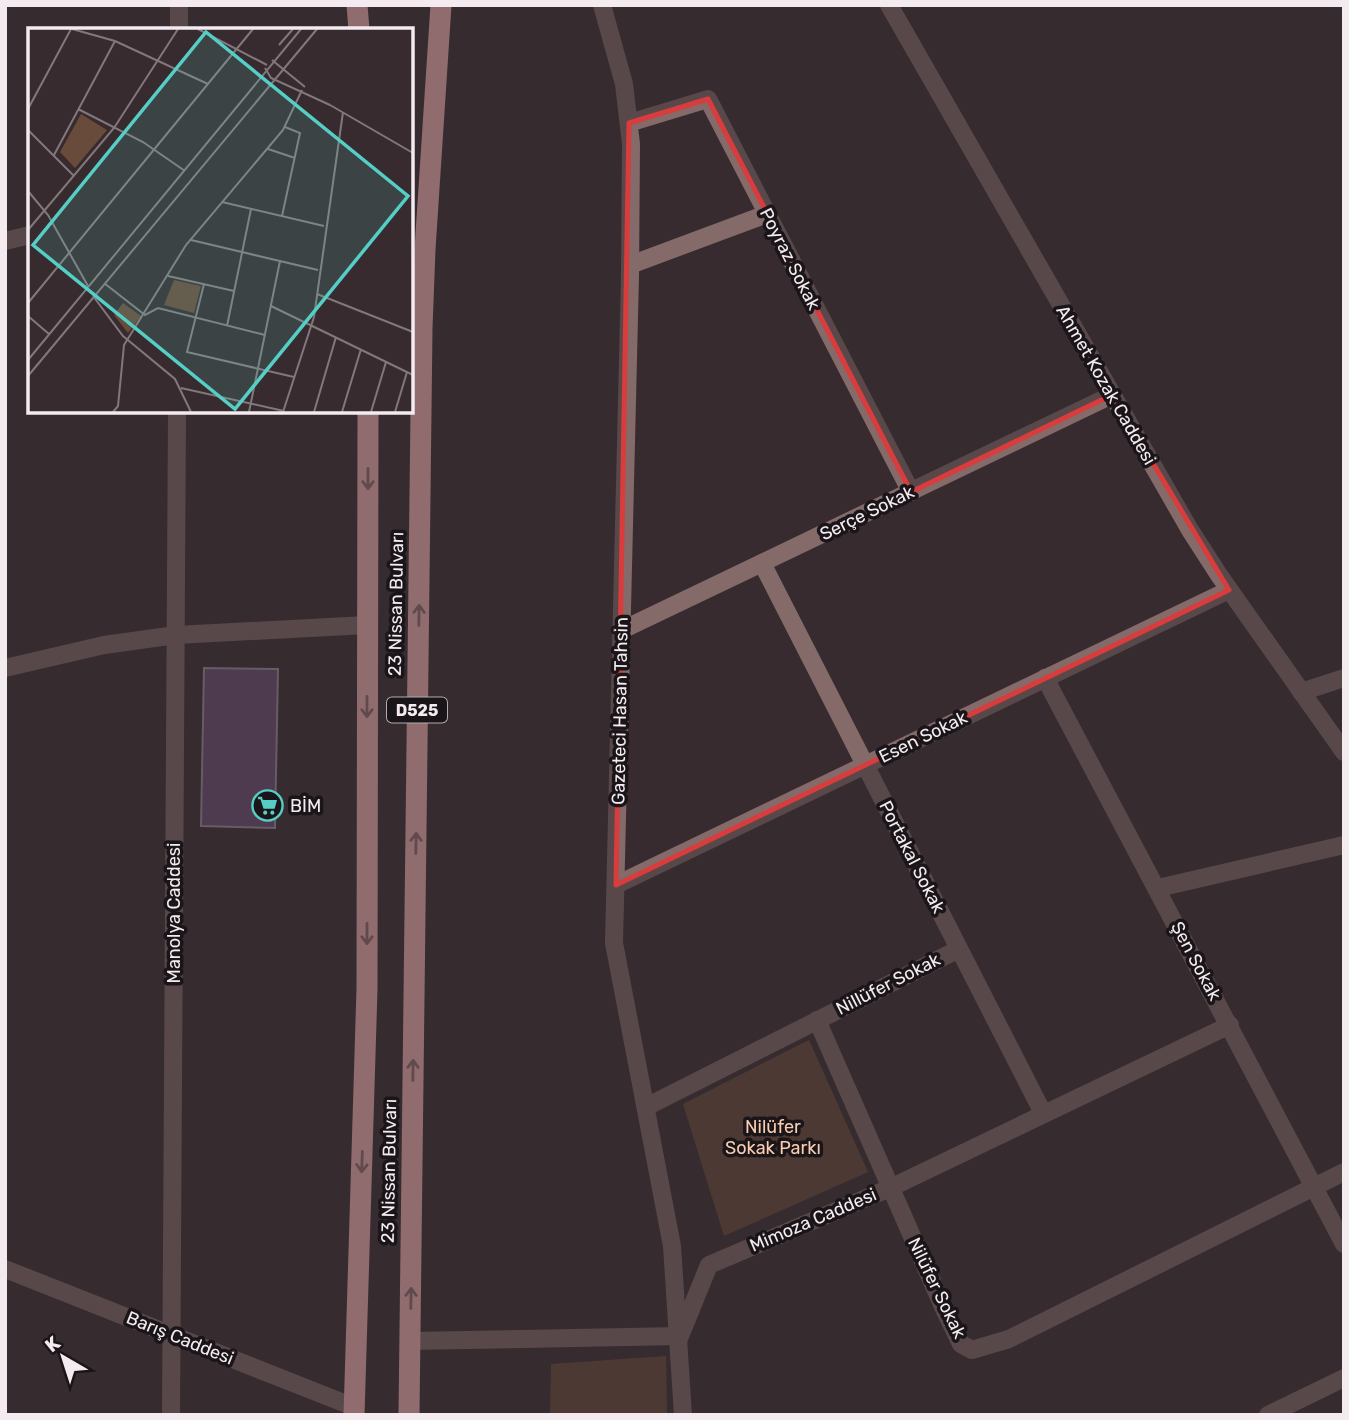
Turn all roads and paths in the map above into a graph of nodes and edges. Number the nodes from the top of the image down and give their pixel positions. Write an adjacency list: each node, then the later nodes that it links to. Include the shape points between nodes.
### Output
1 (179, 5): 6 (street)
2 (357, 5): 7 (highway)
3 (441, 5): 43 (highway, 23 Nissan Bulvarı / D525, one-way to 3, via 422,328)
4 (602, 5): 8 (street, Gazeteci Hasan Tahsin, via 624,84)
5 (888, 5): 13 (street, Ahmet Kozak Caddesi)
6 (179, 28)
7 (359, 28)
8 (629, 123): 9 (street, Poyraz Sokak, via 708,99); 12 (street, Gazeteci Hasan Tahsin)
9 (767, 214): 12 (street); 16 (street, Poyraz Sokak)
10 (28, 235): 11 (street)
11 (5, 241)
12 (630, 265): 20 (street, Gazeteci Hasan Tahsin)
13 (1112, 395): 16 (street, Serçe Sokak); 18 (street, Ahmet Kozak Caddesi)
14 (177, 413): 21 (street, Manolya Caddesi)
15 (368, 413): 19 (highway, 23 Nissan Bulvarı / D525, one-way to 19)
16 (911, 492): 17 (street, Serçe Sokak)
17 (762, 563): 20 (street, Serçe Sokak); 27 (street, Portakal Sokak)
18 (1230, 590): 23 (street, Esen Sokak); 25 (street, Ahmet Kozak Caddesi)
19 (367, 625): 21 (street); 45 (highway, 23 Nissan Bulvarı / D525, one-way to 45, via 367,989)
20 (622, 630): 29 (street, Gazeteci Hasan Tahsin)
21 (176, 635): 22 (street, via 104,645); 41 (street, Manolya Caddesi)
22 (5, 668)
23 (1045, 678): 27 (street, Esen Sokak); 30 (street, Şen Sokak)
24 (1344, 678): 25 (street)
25 (1301, 692): 26 (street, Ahmet Kozak Caddesi)
26 (1344, 752)
27 (865, 765): 29 (street, Esen Sokak); 31 (street, Portakal Sokak)
28 (1344, 845): 30 (street)
29 (616, 885): 34 (street, Gazeteci Hasan Tahsin, via 614,943)
30 (1158, 888): 33 (street, Şen Sokak)
31 (959, 949): 32 (street, Nillüfer Sokak); 35 (street, Portakal Sokak)
32 (817, 1020): 34 (street); 38 (street, Nilüfer Sokak)
33 (1230, 1025): 35 (street, Mimoza Caddesi); 37 (street, Şen Sokak)
34 (646, 1107): 42 (street, Gazeteci Hasan Tahsin, via 672,1246)
35 (1043, 1113): 38 (street, Mimoza Caddesi)
36 (1344, 1172): 37 (street, Nilüfer Sokak)
37 (1314, 1187): 38 (street, Nilüfer Sokak, via 1009,1339 972,1350 961,1344); 39 (street, Şen Sokak)
38 (890, 1188): 42 (street, Mimoza Caddesi, via 709,1265)
39 (1344, 1244)
40 (5, 1269): 41 (street, Barış Caddesi)
41 (172, 1335): 45 (street, Barış Caddesi); 46 (street, Manolya Caddesi)
42 (680, 1336): 43 (street); 48 (street, Gazeteci Hasan Tahsin)
43 (410, 1341): 47 (highway, 23 Nissan Bulvarı / D525)
44 (1344, 1378): 49 (street)
45 (354, 1411)
46 (171, 1415)
47 (409, 1415)
48 (683, 1415)
49 (1268, 1415)

